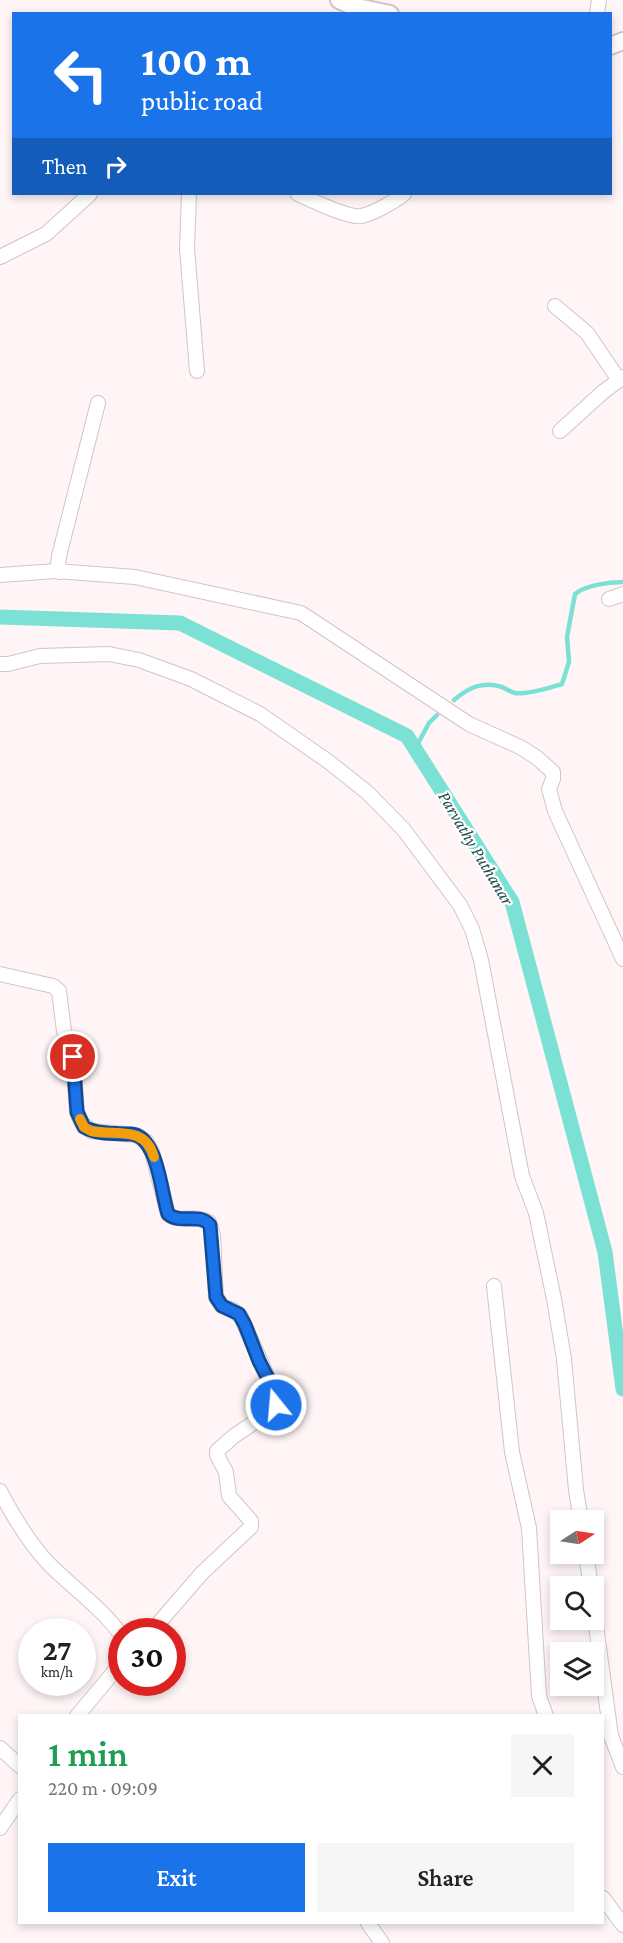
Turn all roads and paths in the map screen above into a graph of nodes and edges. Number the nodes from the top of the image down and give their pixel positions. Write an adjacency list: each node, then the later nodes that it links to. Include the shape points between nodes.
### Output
1 (339, 0): 2 (main road)
2 (380, 12)
3 (89, 195): 7 (street, via 46,234)
4 (189, 195): 9 (street, via 187,248)
5 (300, 195): 6 (street, via 360,216)
6 (403, 195)
7 (0, 257)
8 (555, 306): 10 (street, via 587,333)
9 (197, 371)
10 (621, 379): 12 (street)
11 (98, 403): 13 (street, via 59,556)
12 (560, 431)
13 (60, 572): 14 (street); 18 (street, via 135,577 301,613 469,724 536,757 553,772 549,789 555,811)
14 (0, 575)
15 (623, 594): 16 (street)
16 (609, 599)
17 (0, 664): 22 (street, via 40,656 109,654 139,660 191,679 260,714 368,793 404,830 460,905 481,960 522,1176 536,1213 554,1299)
18 (623, 959)
19 (0, 974): 23 (street, via 53,986 59,991 81,1122 91,1131 136,1134 143,1138 152,1152 168,1214 175,1219 202,1218 210,1225 216,1297 222,1306 241,1317 277,1398 270,1412 217,1450 226,1472 230,1499 252,1525)
20 (495, 1286): 28 (street, via 512,1452 529,1528 539,1696)
21 (0, 1491): 24 (street, via 41,1555)
22 (579, 1510)
23 (163, 1618)
24 (108, 1620)
25 (596, 1630): 31 (street, via 610,1736)
26 (108, 1679): 27 (street)
27 (79, 1714)
28 (545, 1714)
29 (0, 1748): 30 (street)
30 (18, 1764)
31 (623, 1767)
32 (18, 1802): 33 (street)
33 (0, 1828)
34 (604, 1899): 36 (street)
35 (369, 1924): 37 (street)
36 (623, 1925)
37 (382, 1943)

